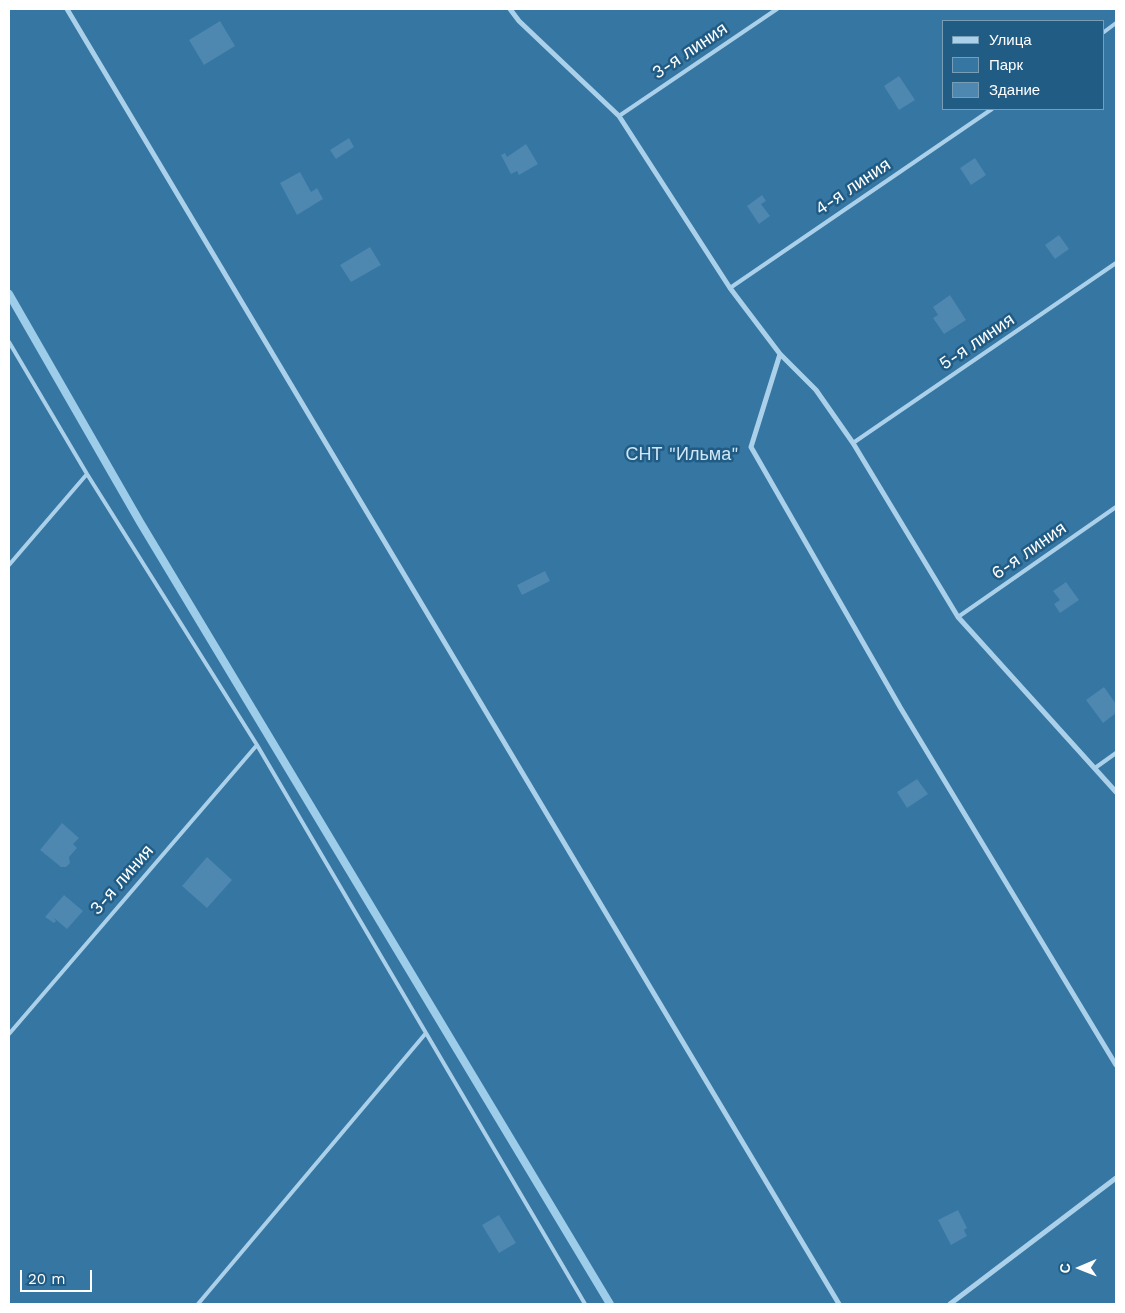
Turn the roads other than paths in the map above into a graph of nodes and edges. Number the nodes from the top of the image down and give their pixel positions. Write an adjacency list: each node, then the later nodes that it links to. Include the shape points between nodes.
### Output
1 (67, 9): 27 (street)
2 (510, 9): 7 (street)
3 (777, 9): 7 (lane, 3-я линия)
4 (1116, 23): 5 (lane)
5 (1105, 31)
6 (991, 110): 9 (lane, 4-я линия)
7 (619, 116): 9 (street)
8 (1116, 263): 12 (lane, 5-я линия)
9 (730, 288): 11 (street)
10 (9, 342): 13 (lane)
11 (780, 354): 12 (street, via 816,390); 23 (street, via 751,447 900,707)
12 (853, 443): 16 (street)
13 (86, 474): 15 (lane); 17 (lane)
14 (1116, 507): 16 (lane, 6-я линия)
15 (9, 565)
16 (958, 617): 19 (street)
17 (257, 744): 21 (lane); 22 (lane, 3-я линия)
18 (1116, 753): 19 (lane)
19 (1095, 768): 20 (street)
20 (1116, 792)
21 (426, 1033): 25 (lane); 26 (lane)
22 (9, 1034)
23 (1116, 1065)
24 (1116, 1178): 28 (street)
25 (198, 1304)
26 (585, 1304)
27 (839, 1304)
28 (950, 1304)

